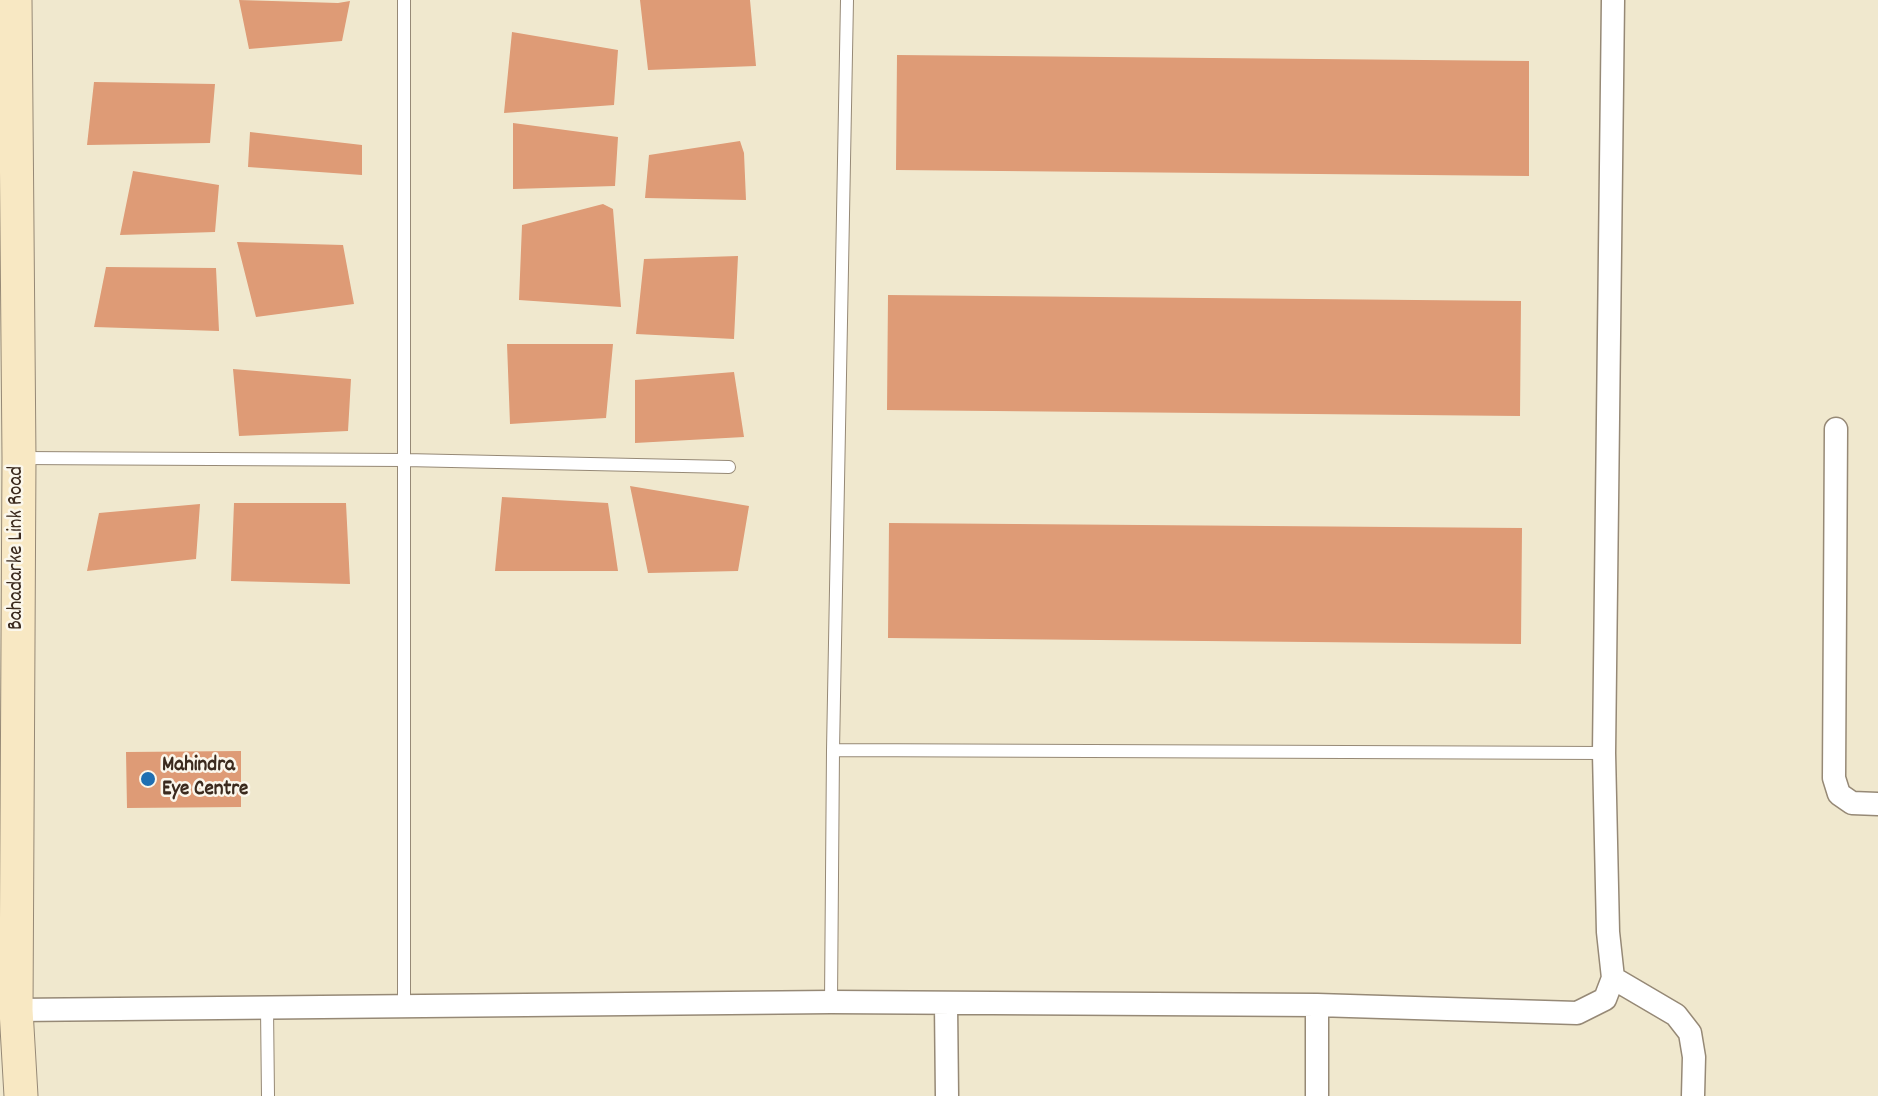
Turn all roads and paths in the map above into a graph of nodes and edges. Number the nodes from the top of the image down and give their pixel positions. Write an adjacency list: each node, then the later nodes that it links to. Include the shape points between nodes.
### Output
1 (15, 0): 6 (street, Bahadarke Link Road)
2 (404, 0): 7 (lane)
3 (847, 0): 9 (lane)
4 (1613, 0): 10 (street)
5 (1836, 429): 11 (street, via 1833,778 1839,794 1852,803)
6 (19, 458): 7 (lane); 18 (street, Bahadarke Link Road, via 14,531)
7 (405, 460): 8 (lane); 16 (lane)
8 (729, 468)
9 (833, 750): 10 (lane); 13 (lane)
10 (1604, 753): 12 (street, via 1608,932)
11 (1878, 804)
12 (1613, 978): 15 (street, via 1605,999 1577,1013); 23 (street, via 1676,1015 1690,1033)
13 (831, 1002): 14 (street); 16 (street)
14 (946, 1004): 15 (street); 21 (street)
15 (1317, 1005): 22 (street)
16 (404, 1006): 17 (street)
17 (267, 1008): 18 (street); 20 (lane)
18 (16, 1010): 19 (street, Bahadarke Link Road)
19 (21, 1096)
20 (268, 1096)
21 (947, 1096)
22 (1317, 1096)
23 (1693, 1096)

